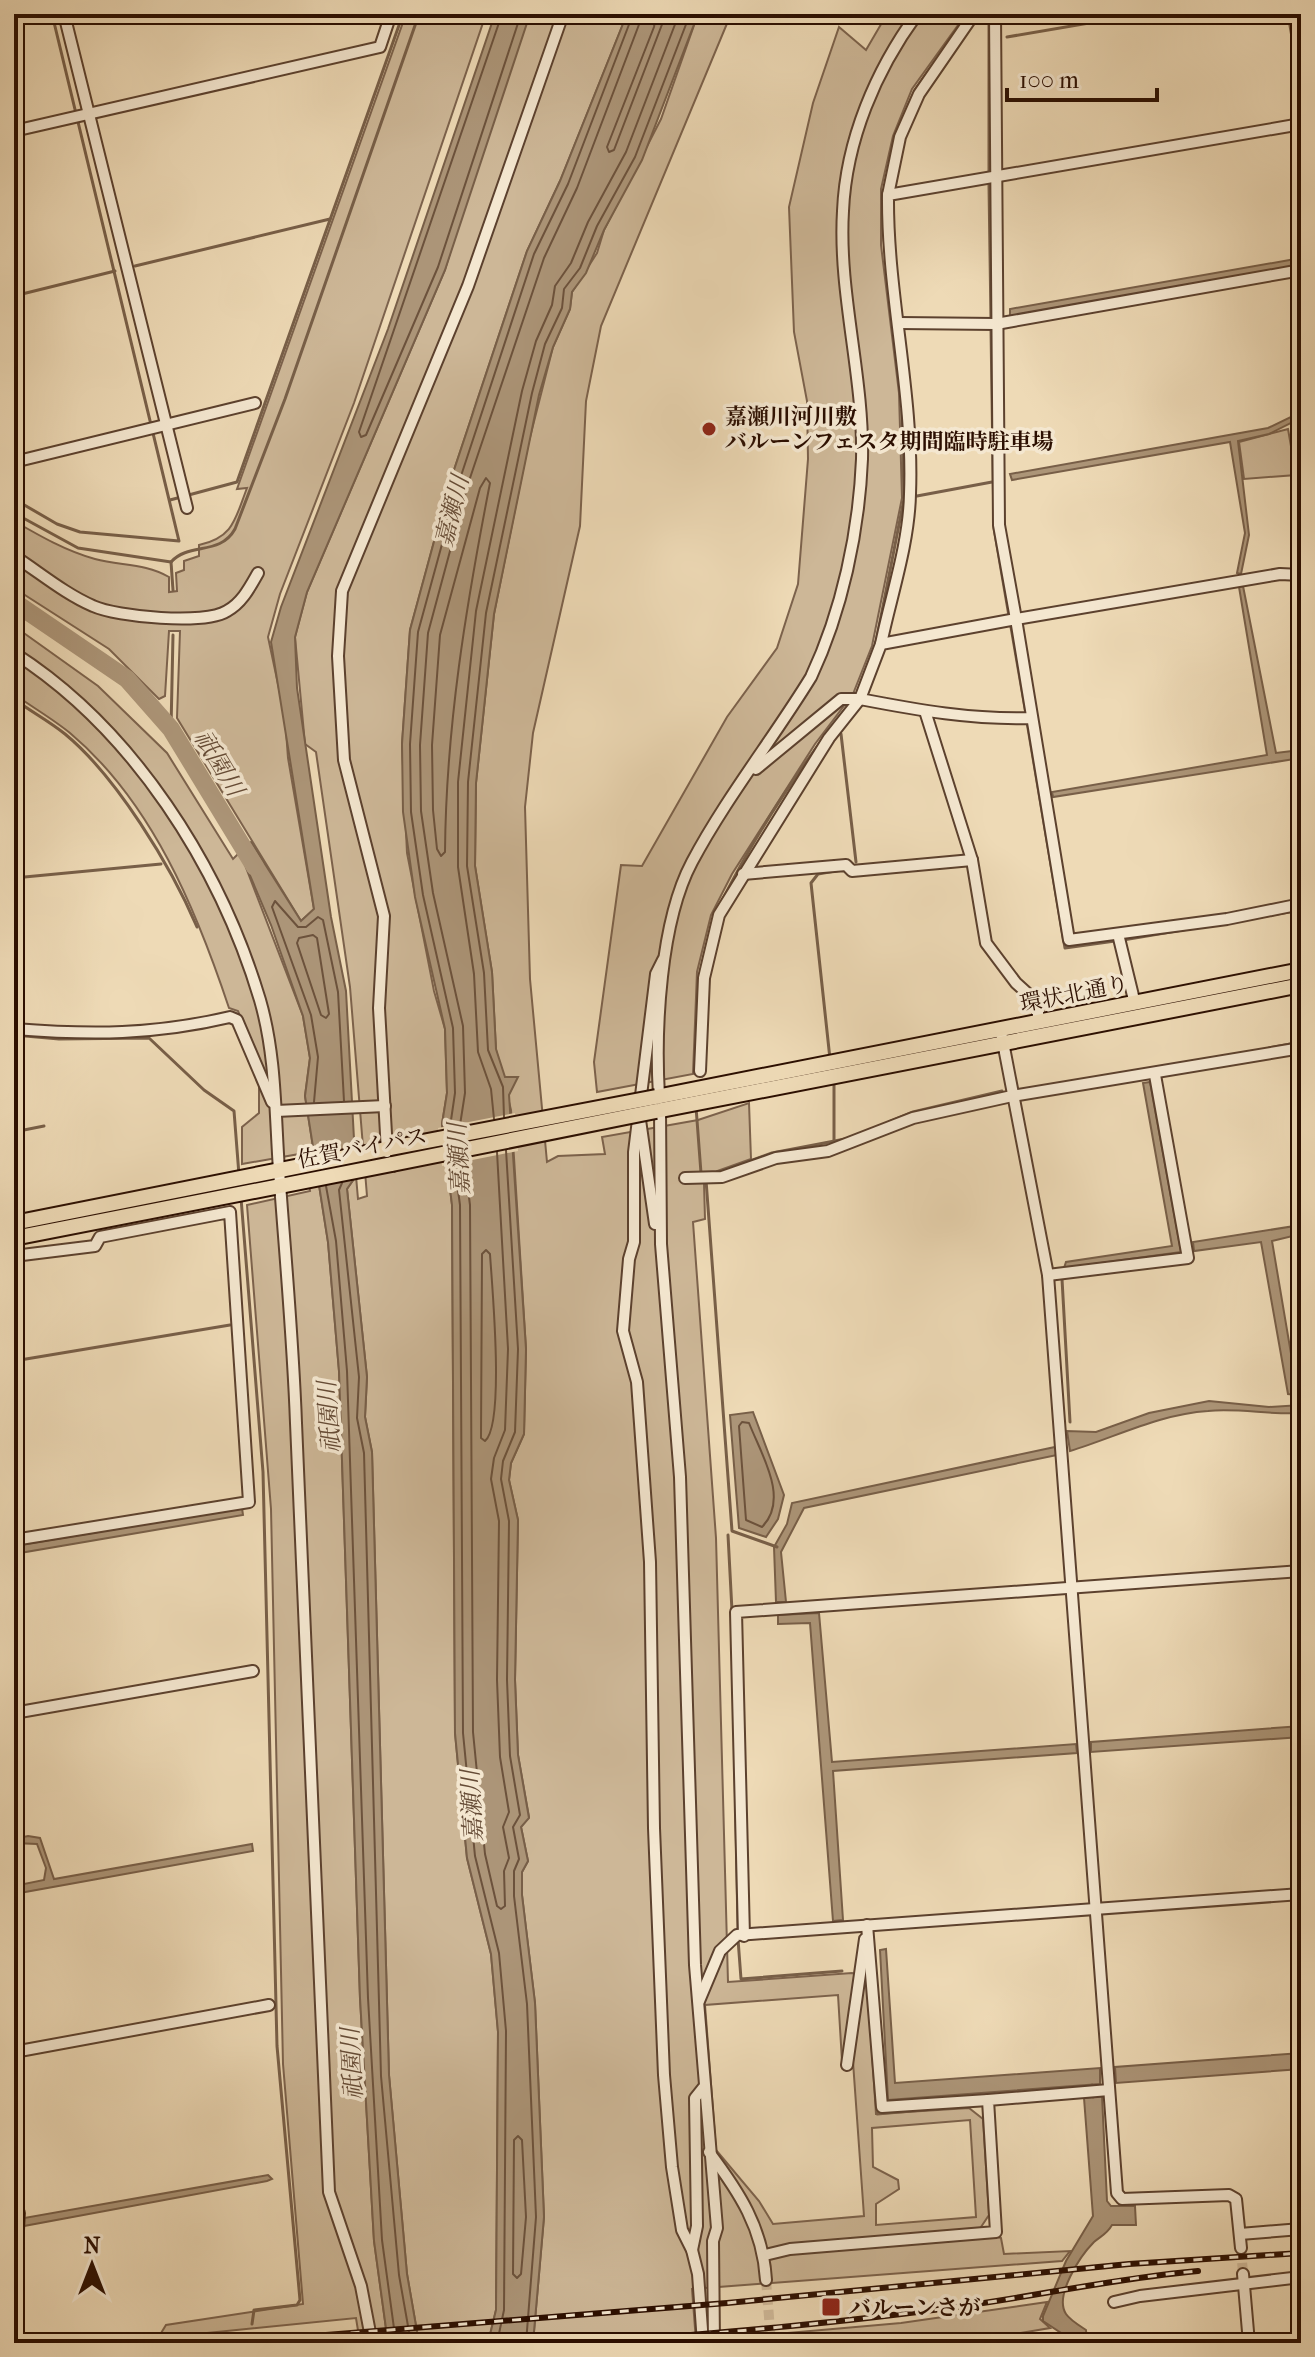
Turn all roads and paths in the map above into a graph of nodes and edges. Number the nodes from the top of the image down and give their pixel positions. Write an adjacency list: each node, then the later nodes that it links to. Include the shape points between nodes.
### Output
1 (64, 14): 9 (street)
2 (391, 14): 9 (street, via 380,47)
3 (563, 14): 48 (street, via 468,286 342,591 338,656 344,760 384,916 379,1008)
4 (917, 14): 30 (street, via 873,91 845,186 844,249 861,429 855,525 827,644)
5 (974, 14): 13 (street, via 919,94 900,137)
6 (995, 14): 12 (street)
7 (1296, 14): 8 (street)
8 (1301, 41)
9 (90, 114): 11 (street); 18 (street)
10 (1301, 124): 12 (street)
11 (14, 131)
12 (994, 177): 13 (street); 16 (street)
13 (888, 195): 15 (street)
14 (1301, 270): 16 (street)
15 (899, 323): 16 (street); 25 (street, via 910,504)
16 (991, 324): 24 (street, via 999,525)
17 (255, 403): 18 (street)
18 (165, 425): 19 (street); 20 (street)
19 (14, 462)
20 (187, 508)
21 (14, 556): 22 (street, via 91,605 127,615 211,617 227,612)
22 (258, 573)
23 (1301, 575): 24 (street)
24 (1016, 619): 25 (street); 29 (street)
25 (881, 644): 27 (street)
26 (14, 653): 50 (street, via 107,728 205,866 260,1000 270,1038)
27 (855, 698): 28 (street); 30 (street); 32 (street)
28 (925, 711): 29 (street); 31 (street)
29 (1027, 718): 34 (street, via 1069,940)
30 (751, 771): 35 (street, via 691,863)
31 (972, 860): 32 (street); 39 (street, via 986,943 1038,1003)
32 (743, 874): 44 (street, via 719,915 704,978)
33 (1301, 904): 34 (street)
34 (1119, 939): 38 (street)
35 (663, 960): 47 (street); 49 (street, via 656,974)
36 (1301, 970): 38 (highway, 環状北通り)
37 (1301, 985): 41 (highway, 環状北通り)
38 (1135, 1004): 39 (highway, 環状北通り)
39 (1038, 1023): 41 (highway, 環状北通り)
40 (14, 1029): 50 (street, via 173,1031 230,1017 237,1020)
41 (1002, 1038): 43 (highway, 環状北通り); 46 (street)
42 (1301, 1048): 45 (street)
43 (857, 1063): 47 (highway, 佐賀バイパス)
44 (700, 1071)
45 (1150, 1076): 46 (street); 61 (street, via 1188,1258)
46 (1012, 1096): 54 (street, via 913,1118 828,1151); 61 (street)
47 (660, 1103): 51 (highway, 佐賀バイパス, bridge); 52 (highway, 佐賀バイパス, bridge); 59 (street)
48 (385, 1106): 50 (street); 51 (street)
49 (637, 1108): 59 (street); 83 (street, via 634,1242 623,1331 637,1382 650,1562 664,2075 682,2230)
50 (276, 1111): 53 (street)
51 (387, 1148): 52 (street); 53 (highway, 佐賀バイパス)
52 (388, 1165): 55 (highway, 佐賀バイパス)
53 (279, 1170): 55 (street); 56 (highway, 佐賀バイパス)
54 (685, 1178)
55 (280, 1186): 56 (highway, 佐賀バイパス); 90 (street, via 293,1340 329,2192 361,2286)
56 (55, 1222): 57 (highway, 佐賀バイパス); 58 (highway, 佐賀バイパス)
57 (14, 1223)
58 (14, 1238)
59 (661, 1244): 72 (street, via 680,1477)
60 (14, 1256): 62 (street, via 95,1246 100,1237 230,1212 249,1502)
61 (1048, 1275): 64 (street)
62 (14, 1540)
63 (1301, 1571): 64 (street)
64 (1072, 1588): 68 (street); 70 (street, via 736,1612)
65 (253, 1671): 66 (street)
66 (14, 1713)
67 (1301, 1894): 68 (street)
68 (1097, 1909): 69 (street); 75 (street)
69 (867, 1925): 70 (street); 74 (street); 77 (street, via 882,2107)
70 (744, 1936): 72 (street, via 730,1939 720,1951)
71 (269, 2005): 73 (street)
72 (697, 2006): 76 (street)
73 (14, 2052)
74 (847, 2065)
75 (1108, 2080): 77 (street, via 1092,2092); 81 (street, via 1117,2193 1122,2199 1229,2195 1236,2199)
76 (703, 2088): 78 (street); 83 (street, via 695,2098 697,2226)
77 (988, 2100): 84 (street, via 996,2232)
78 (708, 2150): 84 (street, via 737,2189); 92 (street, via 717,2228)
79 (18, 2220): 88 (street)
80 (1301, 2229): 81 (street)
81 (1240, 2234): 82 (street)
82 (1241, 2248)
83 (692, 2250): 91 (street)
84 (765, 2255): 87 (street)
85 (1301, 2277): 86 (street)
86 (1244, 2279): 89 (street); 93 (street)
87 (766, 2280)
88 (14, 2295)
89 (1114, 2302)
90 (372, 2343)
91 (703, 2343)
92 (714, 2343)
93 (1249, 2343)

